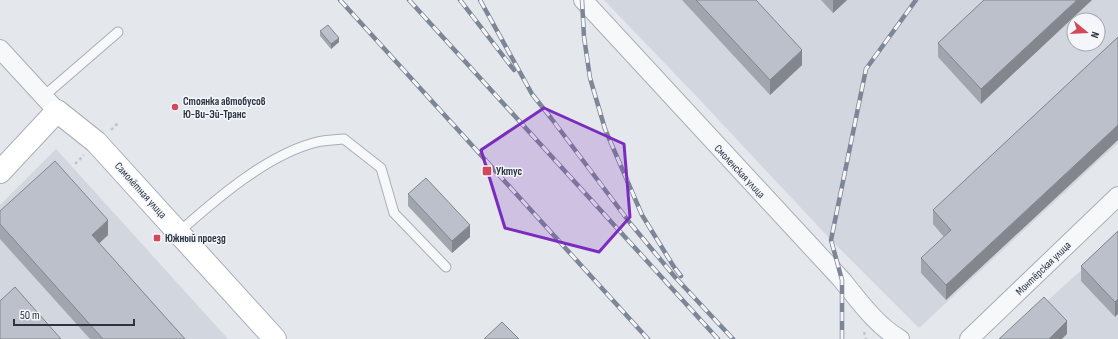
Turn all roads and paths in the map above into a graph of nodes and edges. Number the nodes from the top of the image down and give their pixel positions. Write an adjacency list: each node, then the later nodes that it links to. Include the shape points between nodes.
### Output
1 (583, 0): 10 (street, Смоленская улица, via 876,319)
2 (118, 32): 4 (lane)
3 (0, 49): 4 (street, Самолётная улица)
4 (50, 104): 5 (main road); 7 (main road, Самолётная улица, via 96,142)
5 (0, 172)
6 (1118, 196): 11 (street, Монтёрская улица)
7 (179, 232): 8 (lane, via 218,198 263,167 316,142 344,139 381,168 394,213); 9 (main road, Самолётная улица)
8 (446, 267)
9 (275, 339)
10 (900, 339)
11 (969, 339)

